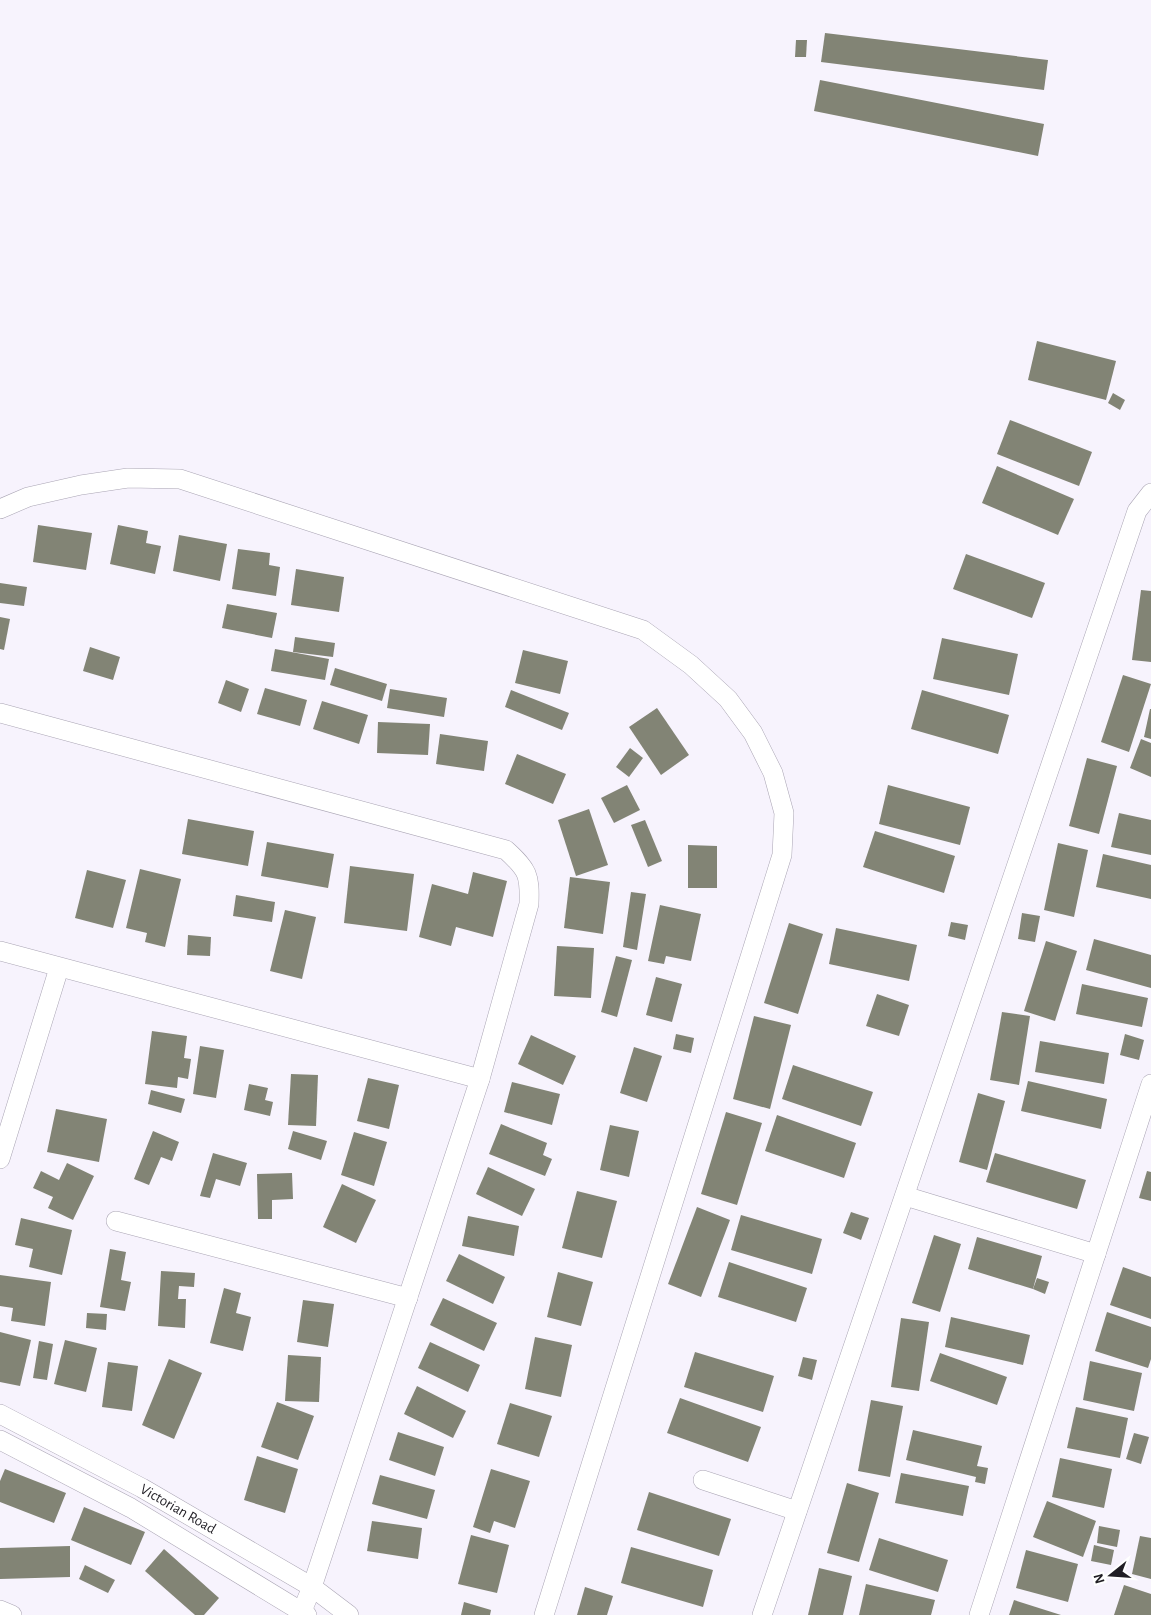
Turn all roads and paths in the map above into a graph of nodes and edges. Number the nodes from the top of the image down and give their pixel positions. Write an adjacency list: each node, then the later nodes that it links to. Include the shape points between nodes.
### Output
1 (1151, 493): 9 (lane, via 1137,511)
2 (0, 509): 22 (lane, via 28,497 81,485 128,478 180,479 643,630 692,665 728,699 753,733 773,773 784,813 782,855)
3 (0, 713): 6 (lane, via 506,850 523,866 529,882 528,904)
4 (0, 951): 5 (lane)
5 (59, 968): 6 (lane); 8 (lane)
6 (480, 1079): 12 (lane)
7 (1151, 1084): 11 (lane)
8 (0, 1159)
9 (906, 1196): 11 (lane); 16 (lane)
10 (116, 1221): 12 (lane)
11 (1096, 1254): 24 (lane)
12 (408, 1298): 17 (lane)
13 (0, 1414): 17 (lane, Victorian Road, via 142,1488)
14 (0, 1440): 19 (lane, Victorian Road, via 131,1508)
15 (703, 1480): 16 (lane)
16 (798, 1511): 23 (lane)
17 (312, 1587): 19 (lane); 21 (lane, Victorian Road)
18 (0, 1610): 20 (lane)
19 (304, 1613)
20 (12, 1615)
21 (349, 1615)
22 (544, 1615)
23 (762, 1615)
24 (979, 1615)

